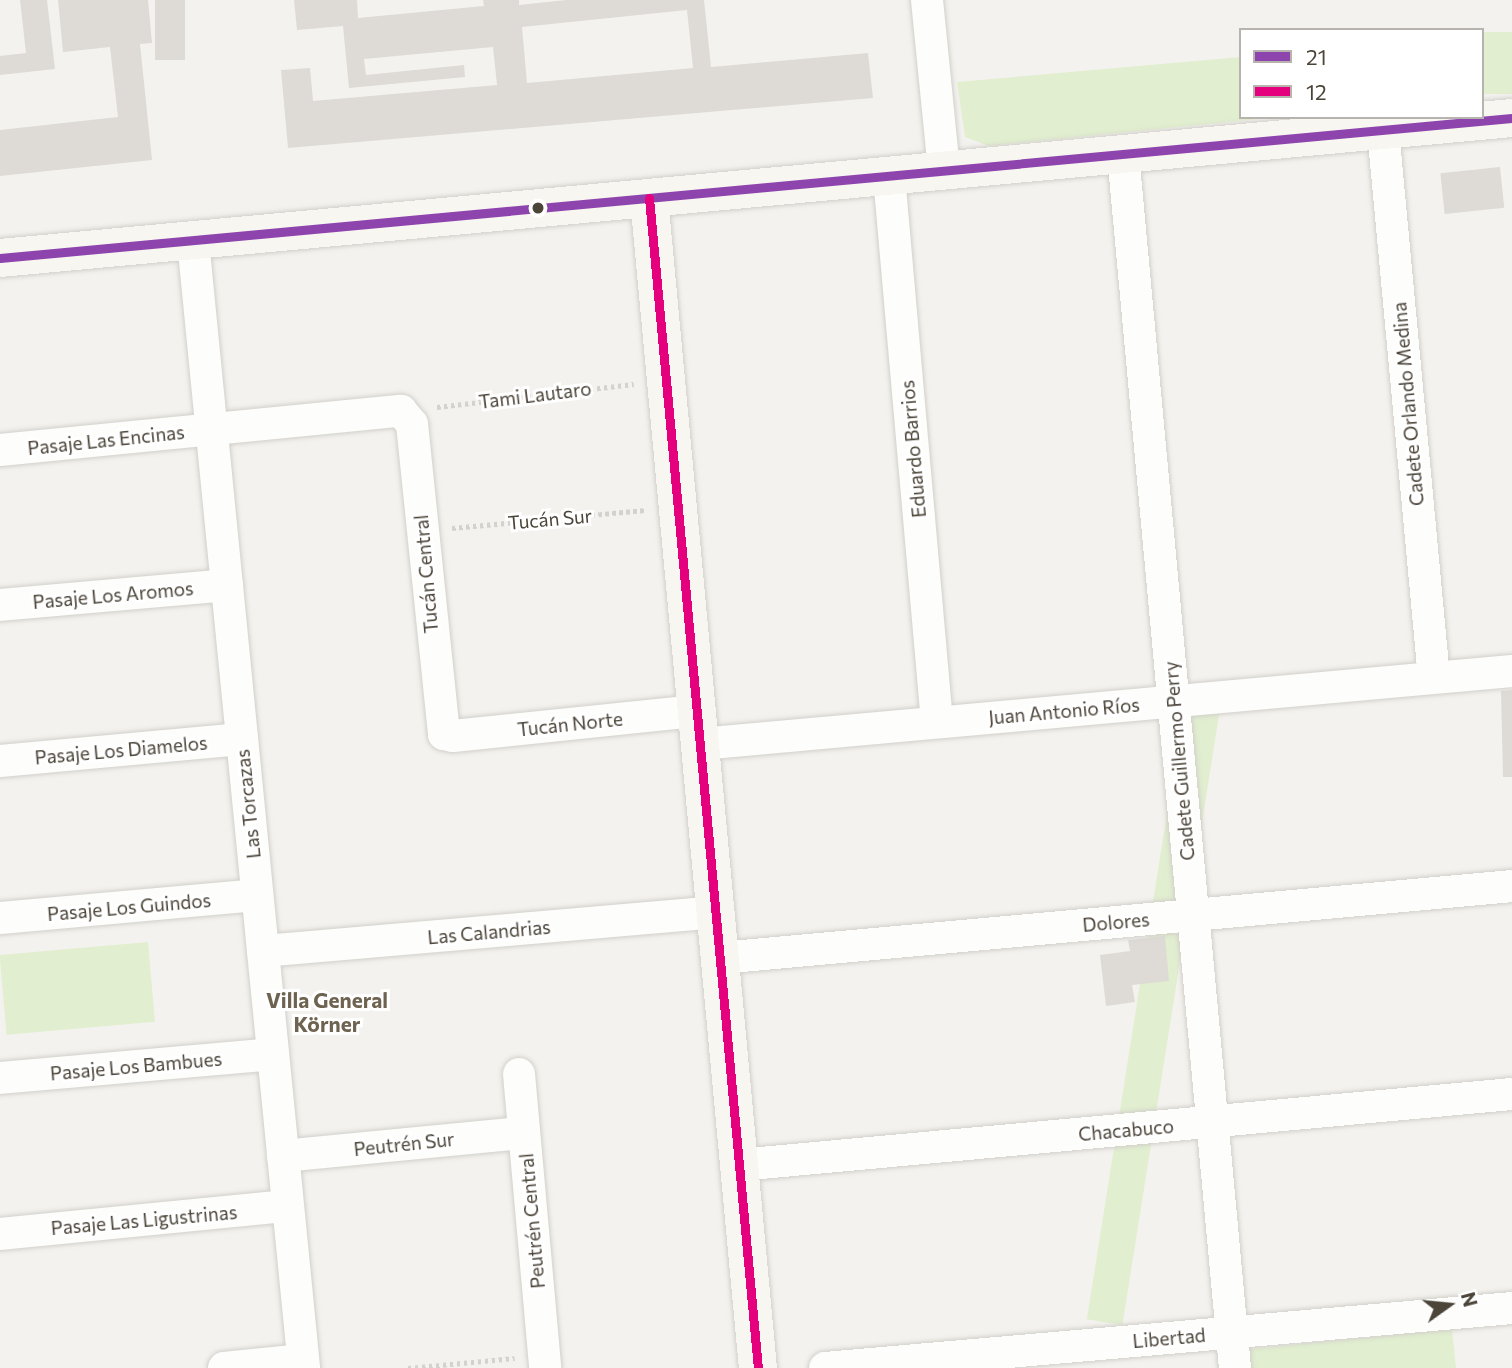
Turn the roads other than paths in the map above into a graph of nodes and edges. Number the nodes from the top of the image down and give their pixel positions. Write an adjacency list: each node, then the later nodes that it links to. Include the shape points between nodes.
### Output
1 (926, 0): 5 (street)
2 (1512, 118): 3 (street)
3 (1383, 130): 4 (street); 15 (street, Cadete Orlando Medina)
4 (1123, 154): 5 (street); 16 (street, Cadete Guillermo Perry)
5 (944, 171): 6 (street)
6 (889, 176): 7 (street); 17 (street, Eduardo Barrios)
7 (649, 198): 8 (street); 18 (street)
8 (193, 241): 9 (street); 10 (street, Las Torcazas)
9 (0, 258)
10 (212, 429): 11 (street, Pasaje Las Encinas); 12 (street, Las Torcazas); 19 (street, Tucán Central, via 395,411 406,414 412,424)
11 (0, 450)
12 (227, 585): 13 (street, Pasaje Los Aromos); 20 (street, Las Torcazas)
13 (0, 604)
14 (1512, 671): 15 (street, Juan Antonio Ríos)
15 (1434, 678): 16 (street, Juan Antonio Ríos)
16 (1174, 701): 17 (street, Juan Antonio Ríos); 25 (street, Cadete Guillermo Perry)
17 (937, 722): 18 (street, Juan Antonio Ríos)
18 (698, 727): 19 (street, Tucán Norte); 24 (street)
19 (444, 734)
20 (242, 740): 21 (street, Pasaje Los Diamelos); 23 (street, Las Torcazas)
21 (0, 761)
22 (1512, 886): 25 (street, Dolores)
23 (257, 895): 26 (street, Pasaje Los Guindos); 27 (street, Las Torcazas)
24 (716, 912): 27 (street, Las Calandrias); 28 (street)
25 (1193, 915): 28 (street, Dolores); 33 (street, Cadete Guillermo Perry)
26 (0, 918)
27 (263, 951): 29 (street, Las Torcazas)
28 (720, 958): 36 (street)
29 (273, 1054): 31 (street, Pasaje Los Bambues); 35 (street, Las Torcazas)
30 (519, 1074): 34 (street, Peutrén Central)
31 (0, 1078)
32 (1512, 1094): 33 (street, Chacabuco)
33 (1212, 1122): 36 (street, Chacabuco); 40 (street, Cadete Guillermo Perry)
34 (524, 1133): 35 (street, Peutrén Sur); 41 (street, Peutrén Central)
35 (283, 1156): 37 (street, Las Torcazas)
36 (739, 1165): 44 (street)
37 (288, 1206): 38 (street, Pasaje Las Ligustrinas); 42 (street, Las Torcazas)
38 (0, 1234)
39 (1512, 1308): 40 (street, Libertad)
40 (1232, 1333): 45 (street, Libertad); 46 (street, Cadete Guillermo Perry)
41 (545, 1362)
42 (303, 1364): 43 (street)
43 (224, 1368)
44 (758, 1368)
45 (825, 1368)
46 (1235, 1368)

